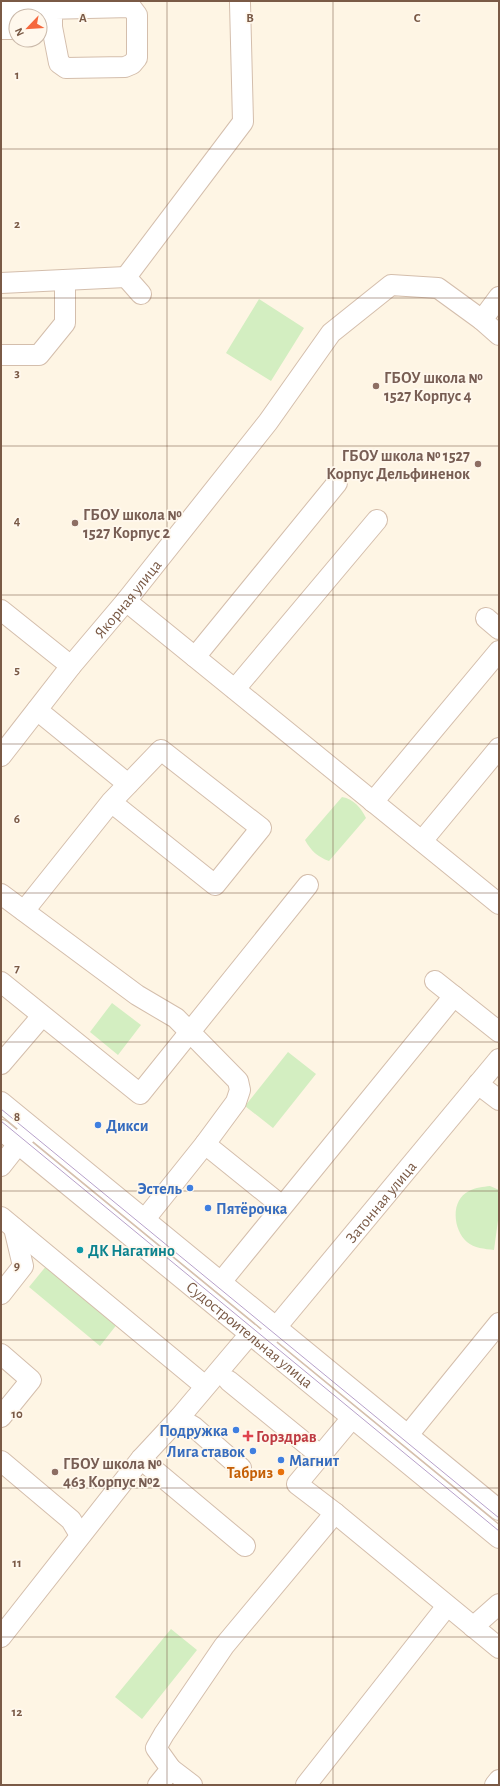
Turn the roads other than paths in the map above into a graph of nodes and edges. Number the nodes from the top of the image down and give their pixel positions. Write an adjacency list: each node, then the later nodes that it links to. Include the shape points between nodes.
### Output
1 (240, 3): 3 (street, via 243,122)
2 (48, 22): 2 (street, via 131,7 137,15 137,58 125,67 66,68 59,63)
3 (126, 277): 4 (street); 6 (street)
4 (65, 280): 5 (street); 10 (street, via 65,322 39,355)
5 (1, 283)
6 (141, 294)
7 (499, 297): 8 (street)
8 (482, 320): 9 (street, Якорная улица); 13 (street, Якорная улица, via 438,288 391,285 331,333 268,422)
9 (499, 335)
10 (1, 355)
11 (337, 483): 16 (street)
12 (377, 520): 18 (street)
13 (126, 601): 16 (street); 17 (street, Якорная улица)
14 (1, 610): 17 (street)
15 (499, 652): 24 (street)
16 (195, 657): 18 (street)
17 (72, 666): 19 (street, Якорная улица)
18 (235, 689): 24 (street)
19 (37, 710): 21 (street, Якорная улица); 22 (street)
20 (499, 748): 25 (street)
21 (1, 756)
22 (128, 784): 23 (street); 23 (street, via 161,750 261,828 215,885)
23 (111, 802): 29 (street)
24 (373, 802): 25 (street)
25 (422, 841): 28 (street)
26 (308, 885): 34 (street)
27 (1, 894): 29 (street)
28 (499, 904)
29 (24, 912): 34 (street, via 137,995 176,1018)
30 (435, 981): 32 (street)
31 (1, 982): 33 (street)
32 (454, 996): 35 (street); 46 (street)
33 (42, 1016): 34 (street, via 140,1094); 37 (street)
34 (190, 1032): 44 (street, via 238,1081 240,1090 236,1102)
35 (499, 1032)
36 (499, 1059): 38 (street, Затонная улица)
37 (1, 1064)
38 (478, 1084): 39 (street); 52 (street, Затонная улица)
39 (499, 1100)
40 (1, 1102): 43 (street, Судостроительная улица)
41 (1, 1116): 43 (street)
42 (1, 1130): 43 (street, Судостроительная улица)
43 (25, 1135): 45 (street); 47 (street, Судостроительная улица); 52 (street, Судостроительная улица)
44 (205, 1144): 46 (street); 47 (street)
45 (1, 1166)
46 (282, 1206): 49 (street)
47 (145, 1219): 49 (street, Судостроительная улица)
48 (8, 1222): 50 (street, via 23,1266); 55 (street)
49 (221, 1282): 52 (street, Судостроительная улица)
50 (1, 1294)
51 (499, 1323): 59 (street)
52 (264, 1335): 55 (street, Затонная улица); 58 (street, Судостроительная улица); 59 (street, Судостроительная улица); 66 (street)
53 (1, 1354): 56 (street, via 31,1380)
54 (228, 1381): 60 (street)
55 (205, 1386): 57 (street, Затонная улица)
56 (1, 1417)
57 (179, 1418): 61 (street, Затонная улица); 63 (street, via 194,1427)
58 (352, 1418): 60 (street); 68 (street, Судостроительная улица)
59 (408, 1435): 64 (street, Судостроительная улица)
60 (321, 1456): 65 (street, via 297,1484)
61 (141, 1459): 67 (street, Затонная улица); 69 (street)
62 (1, 1461): 67 (street, via 71,1520)
63 (241, 1468)
64 (499, 1510)
65 (335, 1513): 71 (street); 75 (street, via 224,1646 164,1734 156,1748)
66 (499, 1524)
67 (80, 1535): 73 (street, Затонная улица)
68 (499, 1538)
69 (245, 1546)
70 (499, 1604): 72 (street)
71 (447, 1606): 72 (street); 79 (street)
72 (473, 1627): 74 (street)
73 (1, 1637)
74 (499, 1648)
75 (171, 1769): 77 (street); 78 (street)
76 (499, 1780): 80 (street)
77 (158, 1785)
78 (192, 1785)
79 (306, 1785)
80 (495, 1785)

